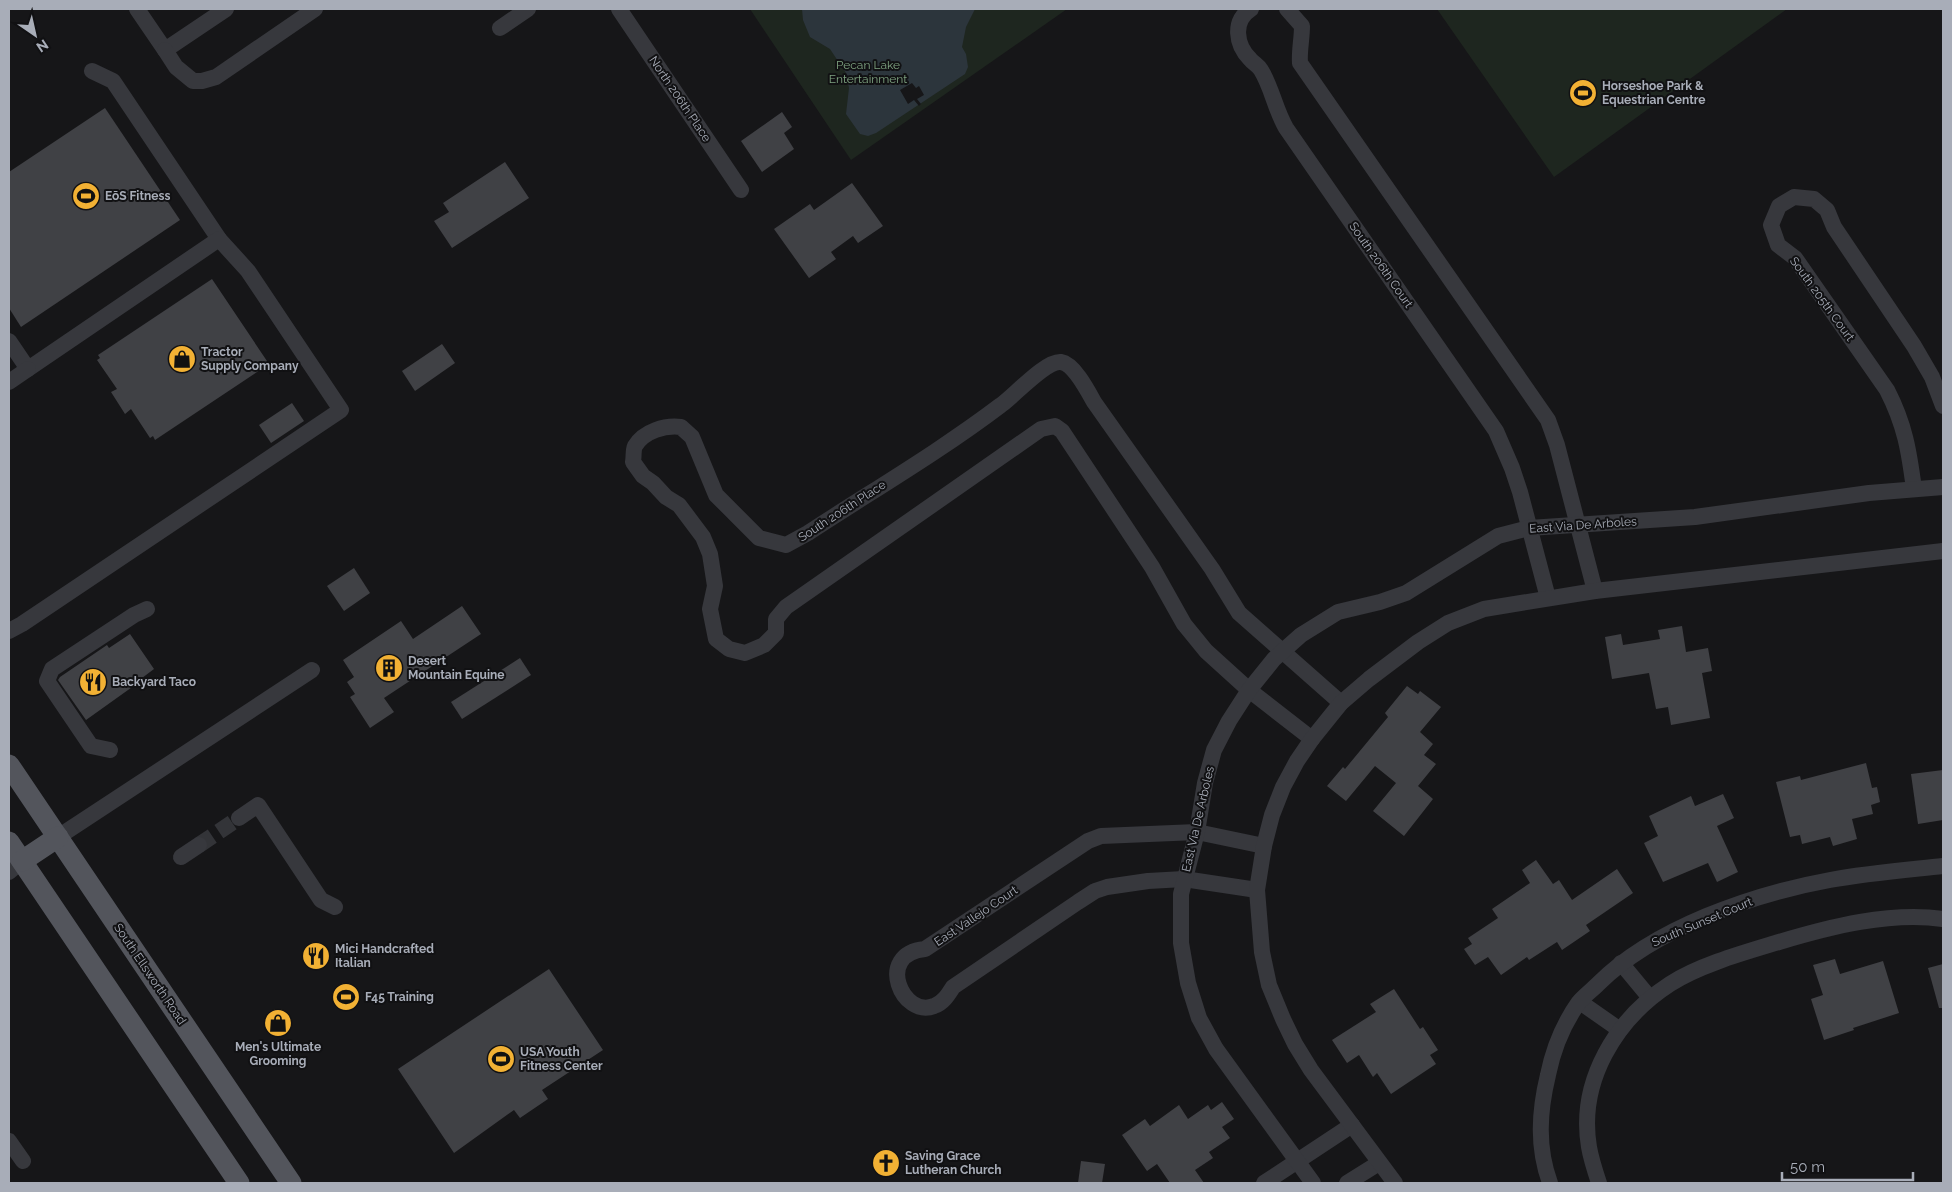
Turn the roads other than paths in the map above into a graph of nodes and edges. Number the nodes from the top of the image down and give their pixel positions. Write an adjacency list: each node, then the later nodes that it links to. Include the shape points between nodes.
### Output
1 (137, 9): 9 (street)
2 (226, 9): 9 (street)
3 (315, 9): 9 (street, via 216,77 202,81 193,82 176,67)
4 (528, 9): 8 (street)
5 (619, 9): 11 (street, North 206th Place)
6 (1251, 9): 20 (street, South 206th Court, via 1239,23 1240,47 1260,68 1286,128 1496,431 1512,468)
7 (1288, 9): 19 (street, via 1302,26 1300,64 1548,420)
8 (500, 28)
9 (165, 50)
10 (92, 71): 12 (street, via 113,81)
11 (741, 190)
12 (219, 239): 14 (street); 25 (street, via 248,271 341,410)
13 (9, 341): 14 (street)
14 (28, 369): 15 (street)
15 (9, 382)
16 (1943, 406): 18 (street, South 205th Court, via 1932,376 1834,227 1827,210 1814,199 1794,197 1779,206 1771,225 1778,246 1795,258 1899,412 1908,443)
17 (1943, 487): 18 (street, East Via De Arboles)
18 (1914, 489): 19 (street, East Via De Arboles, via 1695,517)
19 (1577, 525): 20 (street, East Via De Arboles); 22 (street)
20 (1529, 528): 23 (street); 26 (street, East Via De Arboles, via 1498,536 1406,593 1338,612 1301,635)
21 (1943, 551): 22 (street)
22 (1595, 591): 23 (street)
23 (1548, 598): 29 (street, via 1484,609 1448,623 1397,658)
24 (147, 609): 31 (street, via 52,669 47,681 91,746)
25 (9, 631)
26 (1283, 652): 28 (street, East Via De Arboles); 28 (street, South 206th Place, via 1239,614 1212,569 1079,377 1061,362 1045,367 974,426 786,545 760,538 716,495 692,437 681,427 660,428 635,446 633,462 643,476 679,505 703,537 710,554 715,586 710,609 716,639 729,649 745,653 764,645 776,633 776,619 786,607 1041,429 1055,426 1062,431 1152,567 1184,624 1206,651); 29 (street)
27 (312, 670): 35 (street)
28 (1249, 690): 30 (street); 34 (street, East Via De Arboles, via 1214,750)
29 (1341, 703): 30 (street)
30 (1312, 739): 38 (street, via 1283,787)
31 (110, 750)
32 (9, 765): 35 (main road, South Ellsworth Road)
33 (239, 818): 44 (street, via 258,805 321,900)
34 (1197, 832): 38 (street, East Vallejo Court); 42 (street, East Via De Arboles); 42 (street, East Vallejo Court, via 1101,836 1088,841 925,950 906,955 898,968 896,981 911,1003 918,1007 933,1007 940,1004 953,987 1095,891 1148,881)
35 (58, 838): 40 (main road); 56 (main road, South Ellsworth Road)
36 (9, 842): 40 (main road)
37 (199, 845): 39 (street)
38 (1264, 846): 43 (street)
39 (181, 857)
40 (13, 865): 55 (main road)
41 (1943, 866): 46 (street, South Sunset Court, via 1829,880 1766,896 1668,934)
42 (1184, 879): 43 (street, East Vallejo Court); 53 (street, East Via De Arboles, via 1181,943 1188,983 1199,1018 1216,1049)
43 (1257, 890): 50 (street, via 1262,952 1269,985 1283,1019 1311,1070)
44 (335, 907)
45 (1943, 919): 47 (street, via 1897,918 1804,934 1699,970 1671,983)
46 (1621, 962): 47 (street); 48 (street, South Sunset Court)
47 (1650, 998): 49 (street)
48 (1580, 1002): 49 (street); 61 (street, South Sunset Court, via 1558,1042 1544,1092 1540,1144)
49 (1620, 1030): 62 (street, via 1599,1063 1588,1104 1589,1147)
50 (1352, 1125): 53 (street); 54 (street)
51 (9, 1141): 52 (street)
52 (24, 1161)
53 (1298, 1162): 57 (street); 58 (street)
54 (1379, 1163): 59 (street); 60 (street)
55 (239, 1183)
56 (291, 1183)
57 (1264, 1183)
58 (1313, 1183)
59 (1347, 1183)
60 (1395, 1183)
61 (1550, 1183)
62 (1599, 1183)

